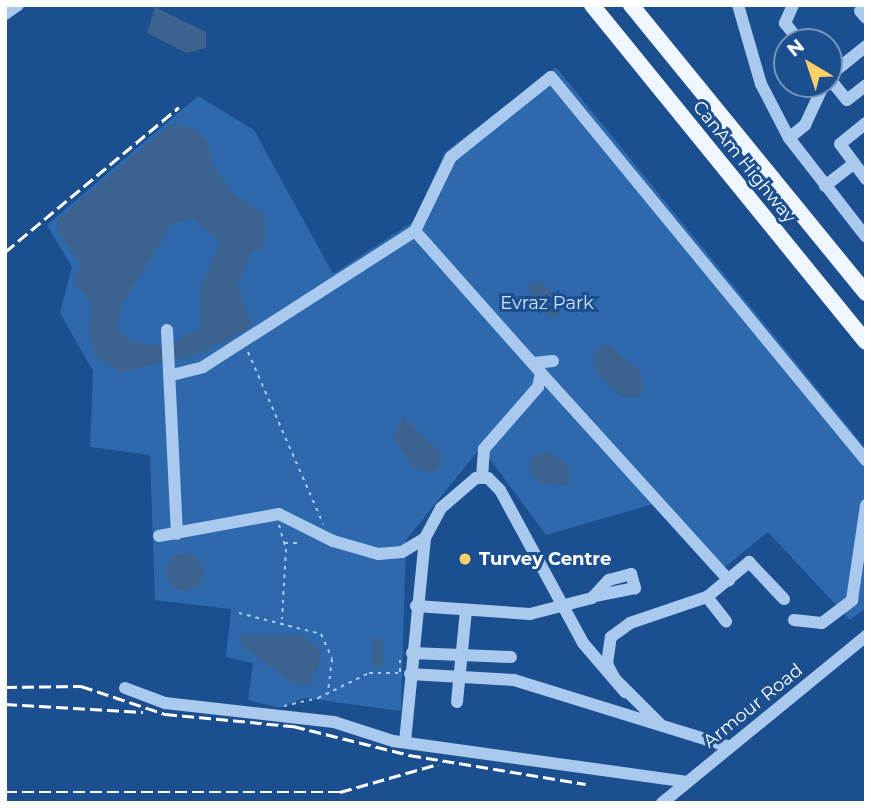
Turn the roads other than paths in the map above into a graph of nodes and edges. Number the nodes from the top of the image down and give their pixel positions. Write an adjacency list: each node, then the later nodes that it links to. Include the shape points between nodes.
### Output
1 (18, 5): 6 (street)
2 (592, 5): 22 (main road, CanAm Highway)
3 (631, 5): 20 (main road, CanAm Highway)
4 (793, 5): 7 (street, via 785,23)
5 (739, 6): 14 (street, via 761,84)
6 (5, 13)
7 (789, 28)
8 (866, 46): 9 (street)
9 (843, 65)
10 (866, 85): 11 (street, via 847,100)
11 (843, 95)
12 (818, 98): 14 (street, via 805,125)
13 (863, 130): 15 (street, via 840,144)
14 (789, 138): 17 (street)
15 (855, 163): 16 (street); 17 (street)
16 (866, 179)
17 (825, 186): 19 (street)
18 (415, 231): 24 (street); 25 (street, via 198,370); 26 (street, via 451,157 555,79)
19 (866, 237)
20 (866, 293)
21 (167, 332): 25 (street)
22 (866, 342)
23 (553, 361): 24 (street)
24 (538, 368): 27 (street, via 538,387 484,449); 32 (street)
25 (172, 375): 29 (street, via 167,402)
26 (866, 460)
27 (482, 477): 31 (street, via 457,491); 37 (street, via 510,506)
28 (866, 505): 39 (street, via 852,600 822,623)
29 (177, 534): 30 (street); 31 (street, via 279,514 333,541 378,554 402,552)
30 (159, 536)
31 (425, 538): 36 (street)
32 (729, 580): 34 (street); 35 (street, via 749,562)
33 (595, 596): 37 (street)
34 (707, 597): 40 (street); 48 (street, via 630,623 611,637 607,664)
35 (784, 599)
36 (416, 606): 38 (street); 43 (street)
37 (562, 606): 38 (street, via 520,615); 48 (street, via 597,664)
38 (466, 610): 42 (street)
39 (794, 620)
40 (726, 621)
41 (866, 636): 52 (street, Armour Road)
42 (462, 655): 43 (street); 44 (street); 46 (street)
43 (406, 656): 45 (street)
44 (511, 657)
45 (402, 671): 46 (street); 51 (street)
46 (460, 677): 49 (street); 50 (street, via 514,680)
47 (125, 688): 51 (street, via 165,703 334,722)
48 (625, 692): 50 (street)
49 (457, 702)
50 (664, 728): 52 (street)
51 (405, 742): 53 (street)
52 (730, 747): 53 (street, Armour Road)
53 (687, 782): 54 (street, Armour Road)
54 (662, 803)

